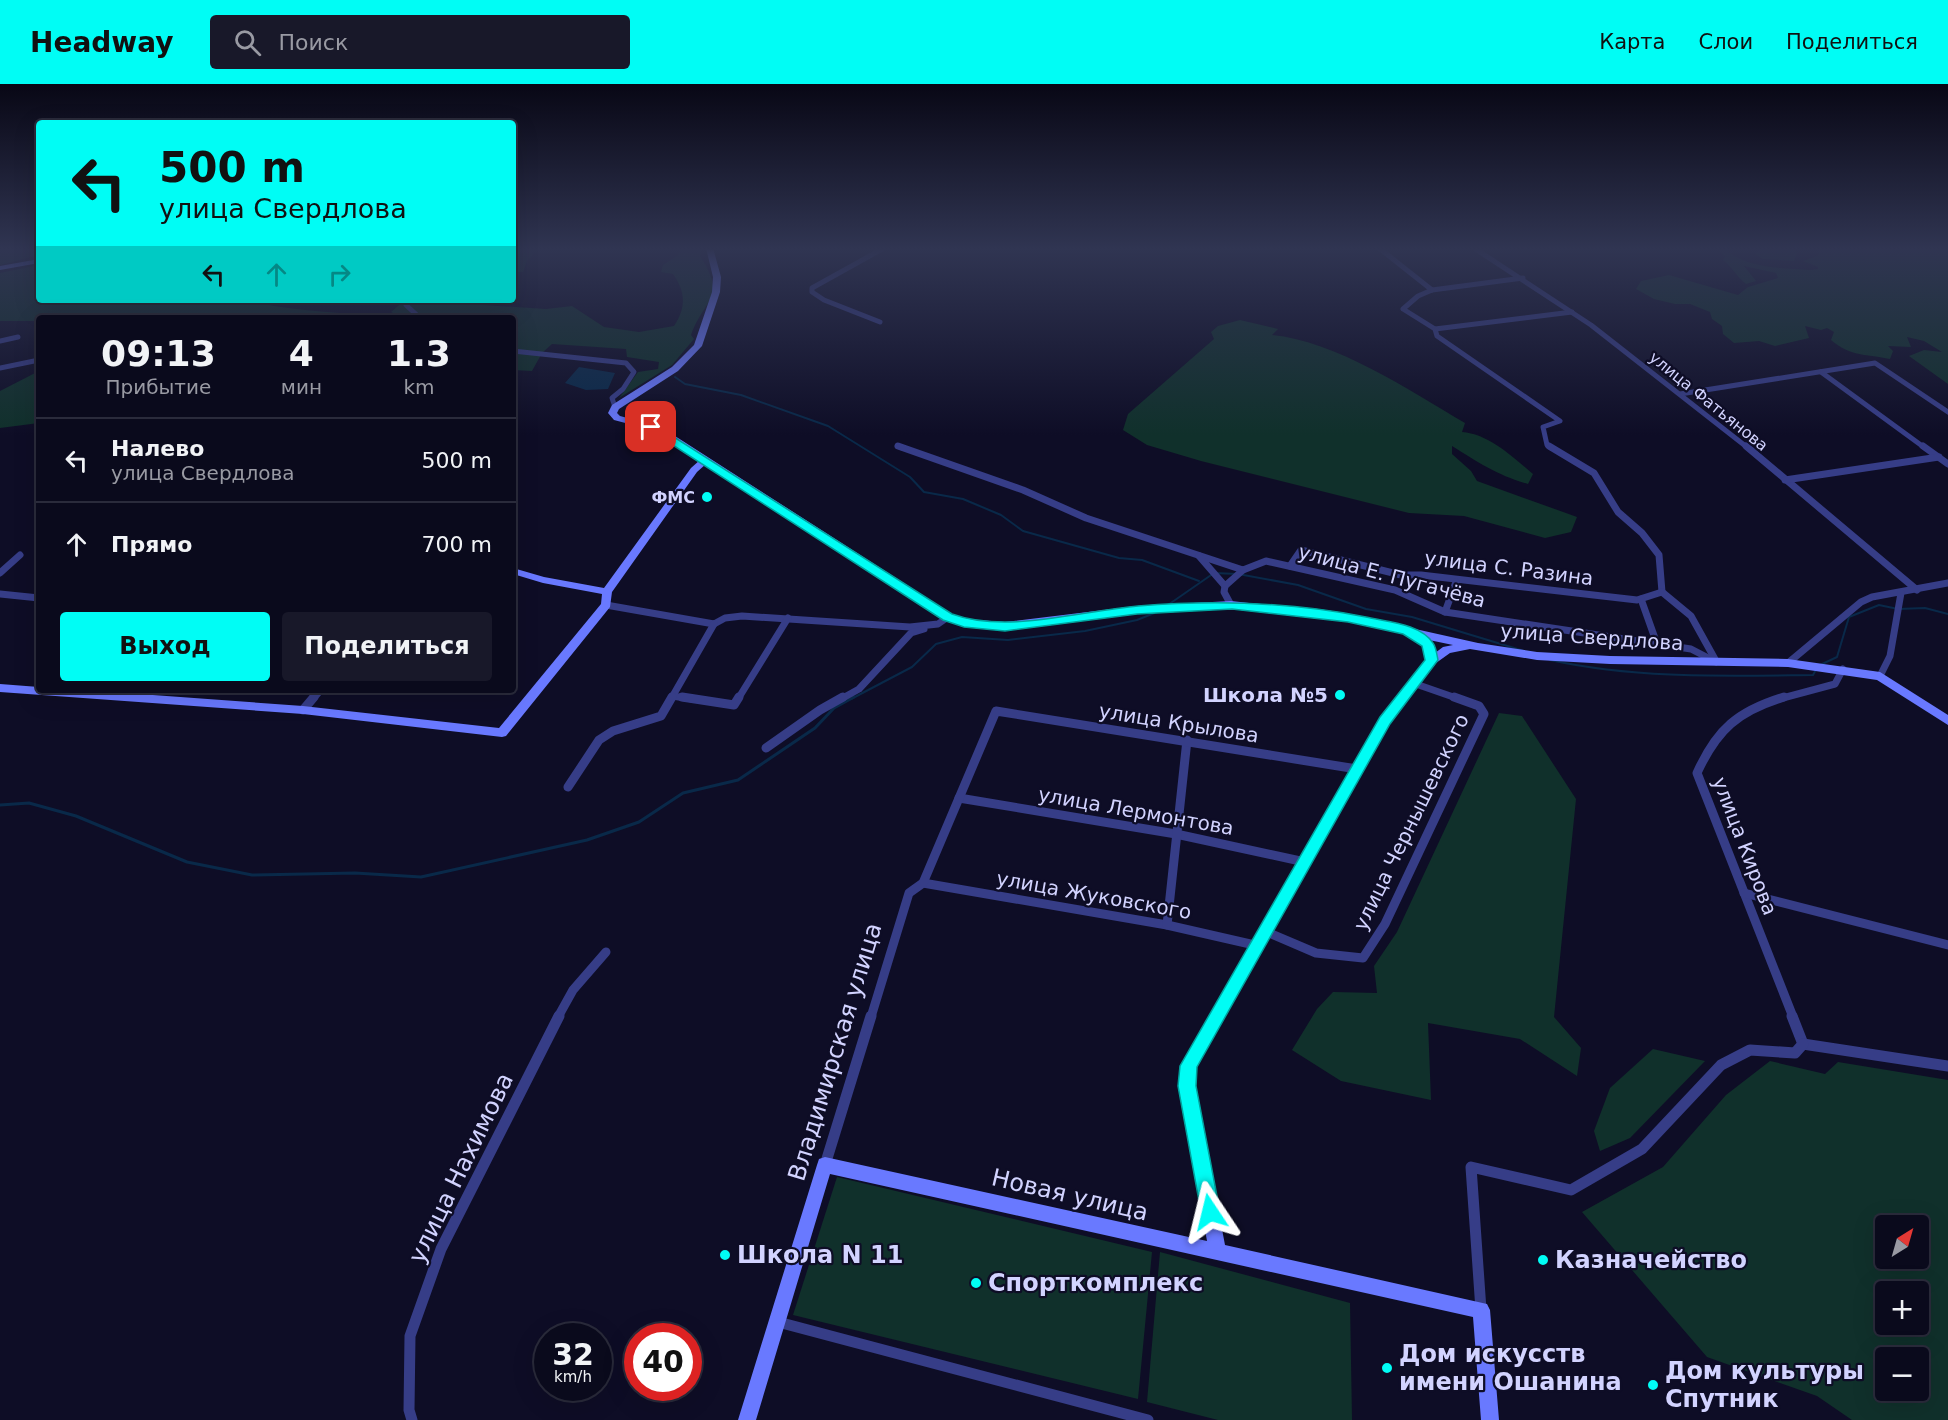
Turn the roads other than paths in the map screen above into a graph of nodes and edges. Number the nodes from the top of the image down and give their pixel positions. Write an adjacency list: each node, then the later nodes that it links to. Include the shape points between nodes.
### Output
1 (710, 310): 14 (street, via 698,346 689,359)
2 (850, 310): 5 (street)
3 (1405, 310): 6 (street)
4 (1572, 312): 6 (street); 13 (street, улица Фатьянова)
5 (880, 322)
6 (1435, 329): 35 (street, via 1437,336 1560,421 1543,427 1547,445 1594,473 1618,512 1642,533 1659,555)
7 (18, 337): 8 (street)
8 (0, 341)
9 (516, 351): 14 (street, via 626,363 634,372 612,398)
10 (36, 361): 11 (street)
11 (0, 368)
12 (1821, 372): 13 (street); 15 (street, via 1875,363); 18 (street)
13 (1680, 394): 21 (street, улица Фатьянова)
14 (615, 406): 19 (street, улица Свердлова, via 614,416 651,427)
15 (1948, 412)
16 (898, 446): 23 (street, via 1023,490 1086,518)
17 (1948, 451): 18 (street)
18 (1937, 456): 20 (street); 21 (street)
19 (705, 460): 34 (street); 44 (street, улица Свердлова)
20 (1948, 464)
21 (1785, 480): 33 (street, улица Фатьянова)
22 (20, 555): 27 (street)
23 (1199, 556): 25 (street); 31 (street)
24 (1290, 566): 25 (street, улица Е. Пугачёва, via 1266,561); 28 (street, улица С. Разина, via 1301,550); 32 (street, улица Е. Пугачёва)
25 (1244, 570): 31 (street)
26 (516, 572): 34 (street)
27 (0, 573)
28 (1401, 575): 29 (street, улица С. Разина, via 1417,573); 32 (street)
29 (1456, 582): 39 (street, улица С. Разина, via 1478,581); 42 (street)
30 (1948, 583): 33 (street)
31 (1226, 586): 41 (street, via 1224,592)
32 (1395, 590): 42 (street, улица Е. Пугачёва)
33 (1917, 590): 36 (street)
34 (607, 592): 40 (street)
35 (1662, 592): 39 (street, улица С. Разина); 50 (street, via 1691,616)
36 (1901, 593): 51 (street, via 1861,602); 53 (street, via 1890,656)
37 (0, 594): 38 (street)
38 (36, 598)
39 (1641, 599): 47 (street)
40 (606, 605): 45 (street); 60 (street, via 502,733)
41 (1232, 605): 44 (street, улица Свердлова, via 1137,610 1005,626); 46 (street, улица Свердлова, via 1348,618)
42 (1445, 612): 47 (street, улица Е. Пугачёва)
43 (788, 618): 44 (street, via 910,627); 45 (street, via 742,616); 59 (street, via 734,705)
44 (943, 620): 64 (street, via 911,633 859,689 820,710)
45 (714, 624): 59 (street)
46 (1407, 630): 48 (street, улица Свердлова); 49 (street, via 1427,644)
47 (1657, 644): 50 (street, улица Е. Пугачёва, via 1691,650)
48 (1478, 647): 49 (street, via 1447,650); 50 (street, улица Свердлова, via 1537,656)
49 (1432, 660): 54 (street)
50 (1716, 662): 51 (street, улица Свердлова)
51 (1788, 663): 52 (street, улица Свердлова)
52 (1843, 669): 53 (street, улица Свердлова); 71 (street, улица Кирова, via 1834,684 1752,707 1720,730 1706,748 1697,772)
53 (1880, 676): 62 (street)
54 (1413, 683): 65 (street, via 1385,720); 73 (street, улица Чернышевского, via 1479,706 1484,714 1385,924 1363,958 1316,953)
55 (0, 688): 56 (street)
56 (36, 689)
57 (106, 693): 60 (street)
58 (318, 693): 60 (street)
59 (672, 696): 66 (street, via 661,716 613,731 599,740)
60 (303, 710)
61 (996, 711): 63 (street, улица Крылова); 67 (street, Владимирская улица)
62 (1948, 722)
63 (1187, 740): 65 (street, улица Крылова); 68 (street)
64 (766, 748)
65 (1357, 769): 69 (street)
66 (568, 787)
67 (959, 798): 68 (street, улица Лермонтова); 70 (street, Владимирская улица)
68 (1176, 834): 69 (street, улица Лермонтова); 72 (street)
69 (1305, 862): 73 (street)
70 (923, 883): 72 (street, улица Жуковского); 79 (street, Владимирская улица, via 909,893)
71 (1744, 893): 74 (street); 77 (street, улица Кирова)
72 (1167, 925): 75 (street, улица Жуковского)
73 (1267, 932): 75 (street)
74 (1948, 945)
75 (1259, 946): 80 (street, via 1188,1066 1187,1086)
76 (606, 952): 83 (street, улица Нахимова, via 573,990 441,1249 410,1336)
77 (1803, 1044): 78 (street); 81 (street, via 1795,1053 1750,1050 1722,1065 1642,1149 1571,1190 1471,1167)
78 (1948, 1066)
79 (825, 1165): 80 (street, Новая улица); 82 (street, Владимирская улица)
80 (1218, 1253): 81 (street, Новая улица)
81 (1480, 1310): 86 (street)
82 (778, 1322): 84 (street, Владимирская улица); 85 (street)
83 (412, 1420)
84 (747, 1420)
85 (1148, 1420)
86 (1490, 1420)

